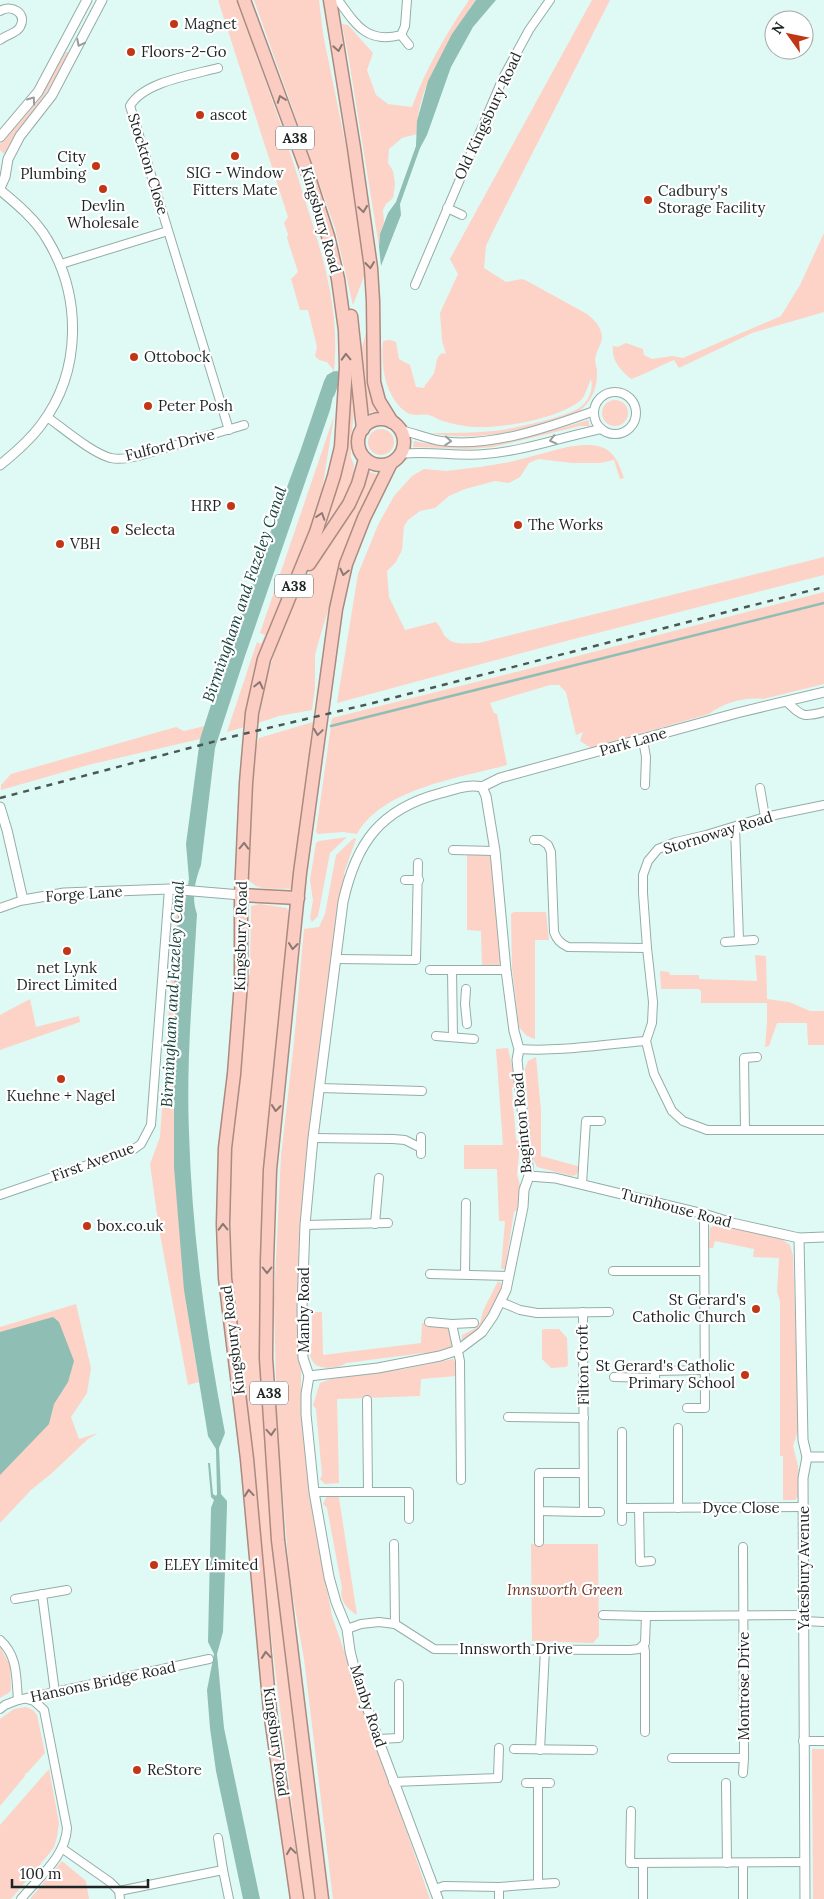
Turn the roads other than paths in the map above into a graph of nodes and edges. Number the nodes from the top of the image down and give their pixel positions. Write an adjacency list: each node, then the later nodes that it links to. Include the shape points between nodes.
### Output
1 (87, 0): 15 (street, one-way to 1, via 38,92)
2 (102, 0): 17 (street, one-way to 17, via 52,95 20,136)
3 (244, 0): 23 (highway, Kingsbury Road / A38, one-way to 3, via 322,213)
4 (330, 0): 28 (highway, one-way to 28, via 371,268 374,382 379,401)
5 (338, 0): 11 (street, via 367,34 383,38)
6 (407, 0): 11 (street)
7 (550, 0): 19 (street, Old Kingsbury Road, via 503,78)
8 (0, 11): 10 (street, via 13,8 22,16 20,28)
9 (0, 30): 10 (street)
10 (9, 34): 12 (street)
11 (401, 35): 13 (street)
12 (0, 40)
13 (409, 46)
14 (218, 68): 21 (street, Stockton Close, via 150,87 139,94 130,106)
15 (0, 137)
16 (0, 161): 17 (street)
17 (5, 171): 18 (street)
18 (0, 189): 22 (street, via 41,229)
19 (447, 208): 20 (street); 24 (street, Old Kingsbury Road)
20 (462, 214)
21 (168, 231): 22 (street, Stockton Close); 30 (street, Stockton Close)
22 (61, 264): 26 (street, via 70,299 73,340 64,380)
23 (338, 279): 29 (highway, A38, via 351,314); 36 (highway, Kingsbury Road / A38, one-way to 23, via 316,532 341,447 346,367)
24 (415, 285)
25 (594, 411): 28 (street, one-way to 25, via 440,441 486,441 558,424); 31 (street, via 596,424); 31 (street, via 597,402 613,392 625,395 635,406 635,419 624,433 612,434)
26 (47, 417): 30 (street, Fulford Drive, via 110,458 133,458); 35 (street, via 29,440)
27 (244, 425): 30 (street, Fulford Drive)
28 (396, 426): 29 (highway, via 379,419); 32 (highway, via 404,444)
29 (362, 429): 33 (highway, A38, via 358,441)
30 (228, 430)
31 (601, 430): 32 (street, one-way to 32, via 485,454)
32 (401, 454): 34 (highway, A38)
33 (365, 459): 34 (highway, via 378,465); 36 (highway, A38, via 349,504)
34 (391, 463): 56 (highway, Kingsbury Road / A38, one-way to 56, via 346,564 336,608)
35 (0, 465)
36 (294, 586): 55 (highway, Kingsbury Road / A38, one-way to 36, via 252,713 264,659)
37 (824, 692): 38 (street, Park Lane)
38 (787, 702): 39 (street, via 801,715); 40 (street, Park Lane)
39 (824, 712)
40 (643, 740): 41 (street); 42 (street, Park Lane, via 500,778)
41 (645, 785)
42 (482, 788): 50 (street, Baginton Road); 63 (street, Manby Road, via 470,785 407,805 389,816 366,840 347,886)
43 (760, 788): 46 (street)
44 (824, 804): 46 (street, Stornoway Road)
45 (0, 807): 57 (street)
46 (766, 817): 47 (street, Stornoway Road)
47 (735, 827): 59 (street); 62 (street, Stornoway Road, via 658,849 648,861 643,875)
48 (534, 840): 62 (street, via 548,845 550,852 554,932 561,943 568,947)
49 (453, 850): 50 (street)
50 (495, 850): 66 (street, Baginton Road)
51 (418, 863): 53 (street)
52 (405, 880): 53 (street)
53 (419, 880): 63 (street, via 416,960)
54 (173, 890): 55 (street, Forge Lane); 57 (street, Forge Lane, via 64,893); 87 (street, First Avenue, via 151,1125 141,1144)
55 (241, 895): 56 (highway); 185 (highway, Kingsbury Road / A38, one-way to 55, via 270,1711 245,1442 225,1278 225,1148 241,983)
56 (298, 898): 186 (highway, Kingsbury Road / A38, one-way to 186, via 270,1170 266,1358 278,1540)
57 (23, 900): 58 (street)
58 (0, 908)
59 (739, 940): 60 (street); 61 (street)
60 (754, 940)
61 (725, 942)
62 (647, 948): 74 (street, Stornoway Road, via 653,1002 652,1023)
63 (337, 959): 77 (street, Manby Road)
64 (430, 970): 65 (street)
65 (452, 970): 66 (street); 69 (street)
66 (506, 970): 75 (street, Baginton Road)
67 (466, 989): 68 (street)
68 (465, 1004): 69 (street); 70 (street)
69 (453, 1006): 72 (street)
70 (467, 1024)
71 (436, 1036): 72 (street)
72 (453, 1037): 73 (street)
73 (474, 1039)
74 (646, 1041): 75 (street, via 568,1050); 80 (street, via 654,1074 666,1100 683,1121 707,1130)
75 (519, 1049): 84 (street, Baginton Road, via 517,1060)
76 (757, 1056): 80 (street, via 744,1058)
77 (320, 1088): 78 (street); 83 (street, Manby Road)
78 (422, 1091)
79 (601, 1121): 86 (street, via 586,1121)
80 (745, 1130): 81 (street)
81 (824, 1130)
82 (421, 1137): 83 (street, via 421,1151 405,1140)
83 (313, 1138): 92 (street, Manby Road)
84 (529, 1176): 86 (street, Turnhouse Road); 99 (street, Baginton Road)
85 (379, 1178): 91 (street)
86 (582, 1184): 89 (street, Turnhouse Road)
87 (0, 1195)
88 (466, 1203): 98 (street)
89 (704, 1214): 94 (street, Turnhouse Road); 96 (street)
90 (388, 1223): 91 (street)
91 (375, 1224): 92 (street)
92 (305, 1225): 108 (street, Manby Road, via 302,1331 303,1358)
93 (824, 1237): 94 (street, Turnhouse Road)
94 (799, 1238): 117 (street, Yatesbury Avenue, via 802,1440)
95 (613, 1271): 96 (street)
96 (703, 1271): 107 (street)
97 (430, 1274): 98 (street)
98 (465, 1274): 99 (street)
99 (509, 1276): 100 (street, Baginton Road)
100 (501, 1302): 101 (street, Filton Croft, via 528,1312); 106 (street, Baginton Road, via 482,1332)
101 (582, 1312): 102 (street, Filton Croft); 113 (street, Filton Croft)
102 (609, 1312)
103 (429, 1322): 105 (street)
104 (474, 1322): 105 (street)
105 (452, 1324): 106 (street)
106 (458, 1350): 108 (street, Baginton Road, via 412,1362); 119 (street)
107 (705, 1370): 109 (street, via 655,1371 655,1378); 111 (street, via 705,1408)
108 (308, 1376): 120 (street, Manby Road, via 306,1414)
109 (614, 1377)
110 (366, 1400): 121 (street)
111 (687, 1408)
112 (508, 1417): 113 (street, Filton Croft)
113 (584, 1418): 118 (street, Filton Croft)
114 (678, 1428): 125 (street)
115 (622, 1432): 123 (street)
116 (824, 1456): 117 (street)
117 (807, 1457): 122 (street, Yatesbury Avenue, via 803,1478)
118 (583, 1473): 126 (street, via 539,1473); 127 (street, Filton Croft)
119 (461, 1480)
120 (314, 1492): 121 (street); 144 (street, Manby Road, via 331,1586)
121 (368, 1492): 129 (street, via 409,1492)
122 (804, 1507): 125 (street, Dyce Close); 141 (street, Yatesbury Avenue)
123 (623, 1508): 124 (street, Dyce Close); 130 (street)
124 (639, 1508): 125 (street, Dyce Close); 134 (street, via 640,1562)
125 (678, 1508)
126 (538, 1511): 127 (street); 131 (street)
127 (584, 1512): 128 (street)
128 (600, 1512)
129 (409, 1519)
130 (622, 1521)
131 (538, 1542)
132 (394, 1544): 143 (street)
133 (743, 1547): 138 (street)
134 (651, 1561)
135 (67, 1590): 136 (street)
136 (42, 1594): 137 (street); 150 (street)
137 (15, 1598)
138 (744, 1614): 140 (street); 141 (street); 163 (street, Montrose Drive)
139 (603, 1615): 140 (street)
140 (646, 1616): 146 (street)
141 (804, 1618): 142 (street); 156 (street, Yatesbury Avenue)
142 (824, 1622)
143 (395, 1624): 144 (street, via 379,1622); 147 (street, Innsworth Drive, via 434,1649)
144 (347, 1628): 155 (street, Manby Road, via 356,1675)
145 (0, 1640): 152 (street, via 15,1662)
146 (644, 1646): 147 (street, Innsworth Drive, via 630,1650); 154 (street)
147 (545, 1649): 160 (street)
148 (209, 1659): 150 (street, Hansons Bridge Road)
149 (399, 1684): 155 (street, via 399,1738)
150 (55, 1693): 151 (street, Hansons Bridge Road)
151 (27, 1699): 152 (street, Hansons Bridge Road); 172 (street, via 44,1710 67,1828)
152 (18, 1700): 153 (street, Hansons Bridge Road)
153 (0, 1709)
154 (645, 1732)
155 (378, 1739): 165 (street, Manby Road)
156 (803, 1741): 157 (street); 173 (street, Yatesbury Avenue)
157 (824, 1741)
158 (499, 1748): 165 (street, via 498,1778)
159 (514, 1749): 160 (street)
160 (540, 1750): 161 (street)
161 (593, 1750)
162 (672, 1758): 163 (street, Montrose Drive)
163 (744, 1758): 164 (street, Montrose Drive)
164 (743, 1773)
165 (393, 1782): 181 (street, Manby Road)
166 (550, 1782): 168 (street)
167 (526, 1783): 168 (street)
168 (538, 1783): 179 (street)
169 (726, 1783): 175 (street)
170 (631, 1811): 174 (street, via 630,1863)
171 (218, 1838): 177 (street)
172 (63, 1849): 182 (street, via 104,1878); 183 (street)
173 (805, 1862): 176 (street); 191 (street, Yatesbury Avenue)
174 (644, 1863): 175 (street); 189 (street)
175 (727, 1863): 176 (street)
176 (743, 1863): 190 (street)
177 (223, 1870): 182 (street); 184 (street)
178 (555, 1883): 179 (street)
179 (538, 1884): 180 (street)
180 (499, 1887): 181 (street, via 444,1886); 188 (street)
181 (435, 1889): 187 (street, Manby Road)
182 (119, 1895)
183 (21, 1899)
184 (229, 1899)
185 (297, 1899)
186 (322, 1899)
187 (438, 1899)
188 (499, 1899)
189 (643, 1899)
190 (743, 1899)
191 (805, 1899)

